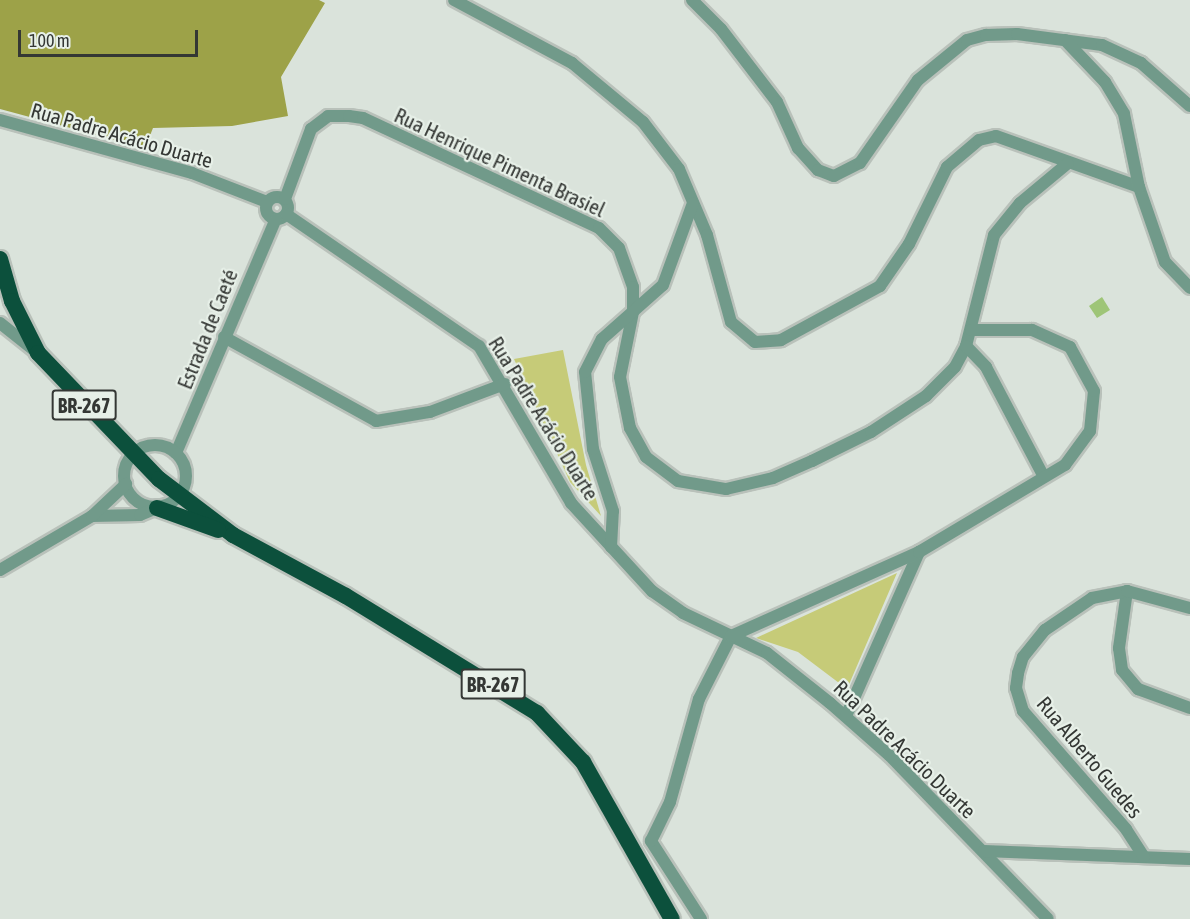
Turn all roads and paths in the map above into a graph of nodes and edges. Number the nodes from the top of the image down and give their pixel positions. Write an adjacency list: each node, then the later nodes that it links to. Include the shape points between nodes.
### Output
1 (454, 0): 10 (street, via 572,63 643,122 679,169)
2 (692, 0): 3 (street, via 721,29 777,102 798,148 818,170 834,176 860,163 918,80 967,40 1002,33)
3 (1065, 40): 4 (street, via 1102,45 1142,63); 7 (street, via 1105,82 1124,114)
4 (1190, 106)
5 (0, 120): 9 (street, Rua Padre Acácio Duarte, via 192,173)
6 (1068, 163): 7 (street); 10 (street, via 1016,139 996,136 979,140 947,167 891,275 880,286 781,340 754,342 731,322 707,235); 17 (street, Rua Henrique Pimenta Brasiel, via 1020,203 994,236)
7 (1139, 187): 14 (street, via 1164,262)
8 (285, 199): 9 (street, via 275,196); 11 (street); 15 (street, Rua Henrique Pimenta Brasiel, via 304,140 318,122 328,116 363,118 599,228 619,248 633,287)
9 (267, 202): 11 (street, via 266,213)
10 (693, 203): 15 (street, via 663,285)
11 (281, 217): 18 (street, Estrada de Caeté); 21 (street, Rua Padre Acácio Duarte, via 454,325 479,346)
12 (0, 259): 13 (highway, BR-267)
13 (4, 285): 20 (highway, BR-267)
14 (1190, 288)
15 (633, 312): 19 (street, Rua Henrique Pimenta Brasiel, via 620,377 630,428 655,465 678,482 705,487 739,487 772,478 871,432 926,396 955,367); 30 (street, via 602,339 585,372 593,449 613,511)
16 (0, 323): 20 (street)
17 (971, 330): 19 (street, Rua Henrique Pimenta Brasiel); 24 (street, via 1046,333 1070,347 1084,366 1094,391 1094,420 1075,455)
18 (224, 337): 21 (street, via 376,420 430,412); 22 (street, Estrada de Caeté)
19 (966, 346): 24 (street, via 986,367)
20 (38, 353): 23 (highway, BR-267)
21 (505, 384): 30 (street, Rua Padre Acácio Duarte, via 552,476)
22 (176, 453): 23 (street, via 157,445); 26 (street, via 185,478)
23 (133, 455): 25 (street, via 125,469); 26 (highway, BR-267)
24 (1044, 477): 31 (street)
25 (126, 484): 27 (street, via 134,498); 28 (street)
26 (179, 495): 27 (street); 29 (highway, BR-267)
27 (156, 509): 28 (street, via 140,515); 29 (highway)
28 (92, 516): 32 (street)
29 (233, 535): 40 (highway, BR-267, via 346,596 537,713 582,762)
30 (611, 547): 35 (street, Rua Padre Acácio Duarte, via 668,604)
31 (919, 552): 35 (street); 37 (street)
32 (0, 570)
33 (1127, 591): 34 (street, Rua Alberto Guedes); 36 (street, via 1119,648 1122,670 1138,689); 41 (street, Rua Alberto Guedes, via 1092,598 1058,618 1023,657 1016,688 1034,726 1126,829)
34 (1190, 608)
35 (731, 636): 37 (street, Rua Padre Acácio Duarte, via 766,653); 38 (street, via 699,699 670,802)
36 (1190, 708)
37 (846, 716): 39 (street, Rua Padre Acácio Duarte)
38 (651, 841): 40 (street); 44 (street)
39 (984, 851): 41 (street); 45 (street, Rua Padre Acácio Duarte)
40 (637, 854): 43 (highway, BR-267)
41 (1143, 857): 42 (street)
42 (1190, 859)
43 (672, 919)
44 (701, 919)
45 (1048, 919)

